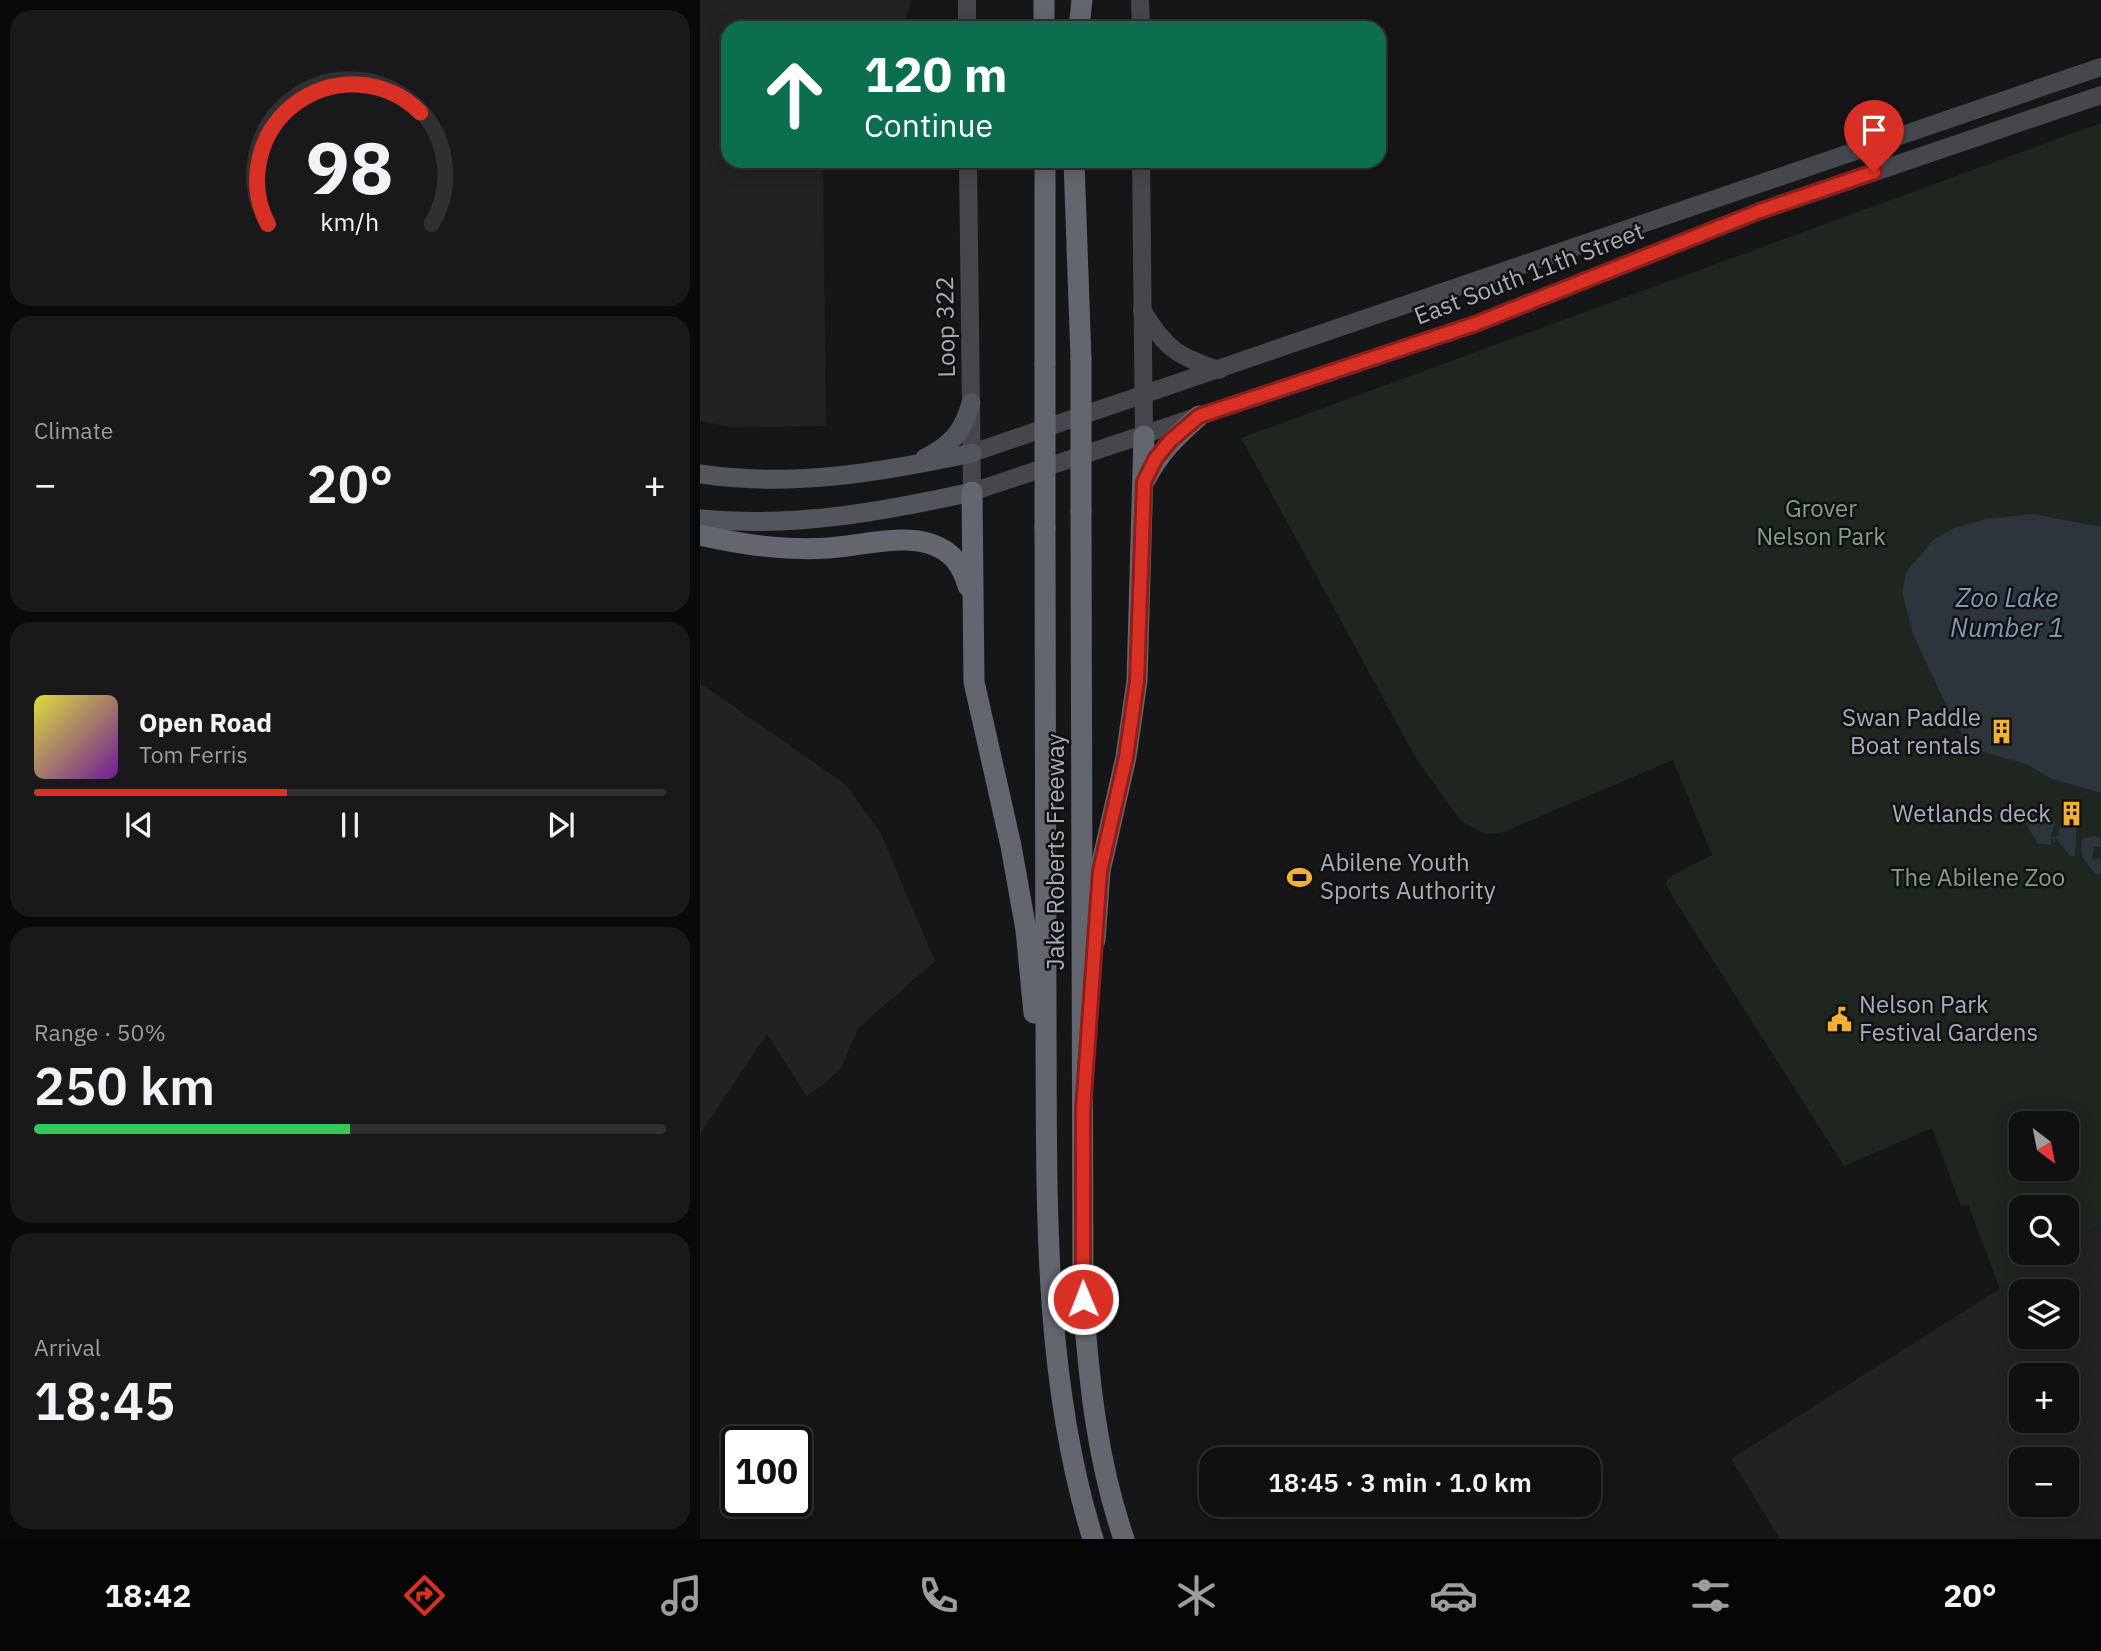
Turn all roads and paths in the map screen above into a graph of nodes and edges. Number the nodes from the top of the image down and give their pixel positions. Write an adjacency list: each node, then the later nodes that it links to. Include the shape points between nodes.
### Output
1 (967, 0): 6 (main road)
2 (1044, 0): 7 (highway)
3 (1074, 0): 8 (highway)
4 (1082, 0): 9 (highway)
5 (1140, 0): 10 (main road)
6 (967, 21)
7 (1044, 21)
8 (1076, 21)
9 (1078, 21)
10 (1140, 21)
11 (2101, 66): 18 (main road, East South 11th Street)
12 (2101, 94): 21 (main road, East South 11th Street, via 1760,211 1475,324)
13 (968, 168): 20 (main road, Loop 322)
14 (1045, 168): 32 (highway, Jake Roberts Freeway, bridge)
15 (1074, 168): 31 (highway, Jake Roberts Freeway, bridge, via 1081,359)
16 (1141, 168): 17 (main road)
17 (1141, 309): 18 (main road, via 1165,346); 19 (main road)
18 (1219, 370): 19 (main road, East South 11th Street)
19 (1143, 396): 22 (main road); 23 (main road, East South 11th Street)
20 (971, 403): 23 (main road, Loop 322); 24 (main road, via 955,439)
21 (1199, 416): 22 (main road, East South 11th Street); 26 (highway, via 1170,441)
22 (1144, 436): 26 (highway); 27 (main road, East South 11th Street)
23 (972, 453): 24 (main road); 27 (main road, Loop 322)
24 (909, 466): 25 (main road, via 818,477)
25 (700, 474)
26 (1144, 482): 31 (highway, via 1137,681 1126,757 1100,871)
27 (972, 492): 28 (main road, via 852,517 771,524); 30 (highway)
28 (700, 519)
29 (700, 536): 30 (highway, via 782,549 929,543 949,552 962,567)
30 (971, 598): 32 (highway, via 974,682 1026,930)
31 (1083, 1110): 34 (highway, Jake Roberts Freeway, via 1082,1287 1090,1393)
32 (1047, 1138): 33 (highway, Jake Roberts Freeway, via 1060,1386 1073,1464)
33 (1093, 1539)
34 (1124, 1539)

